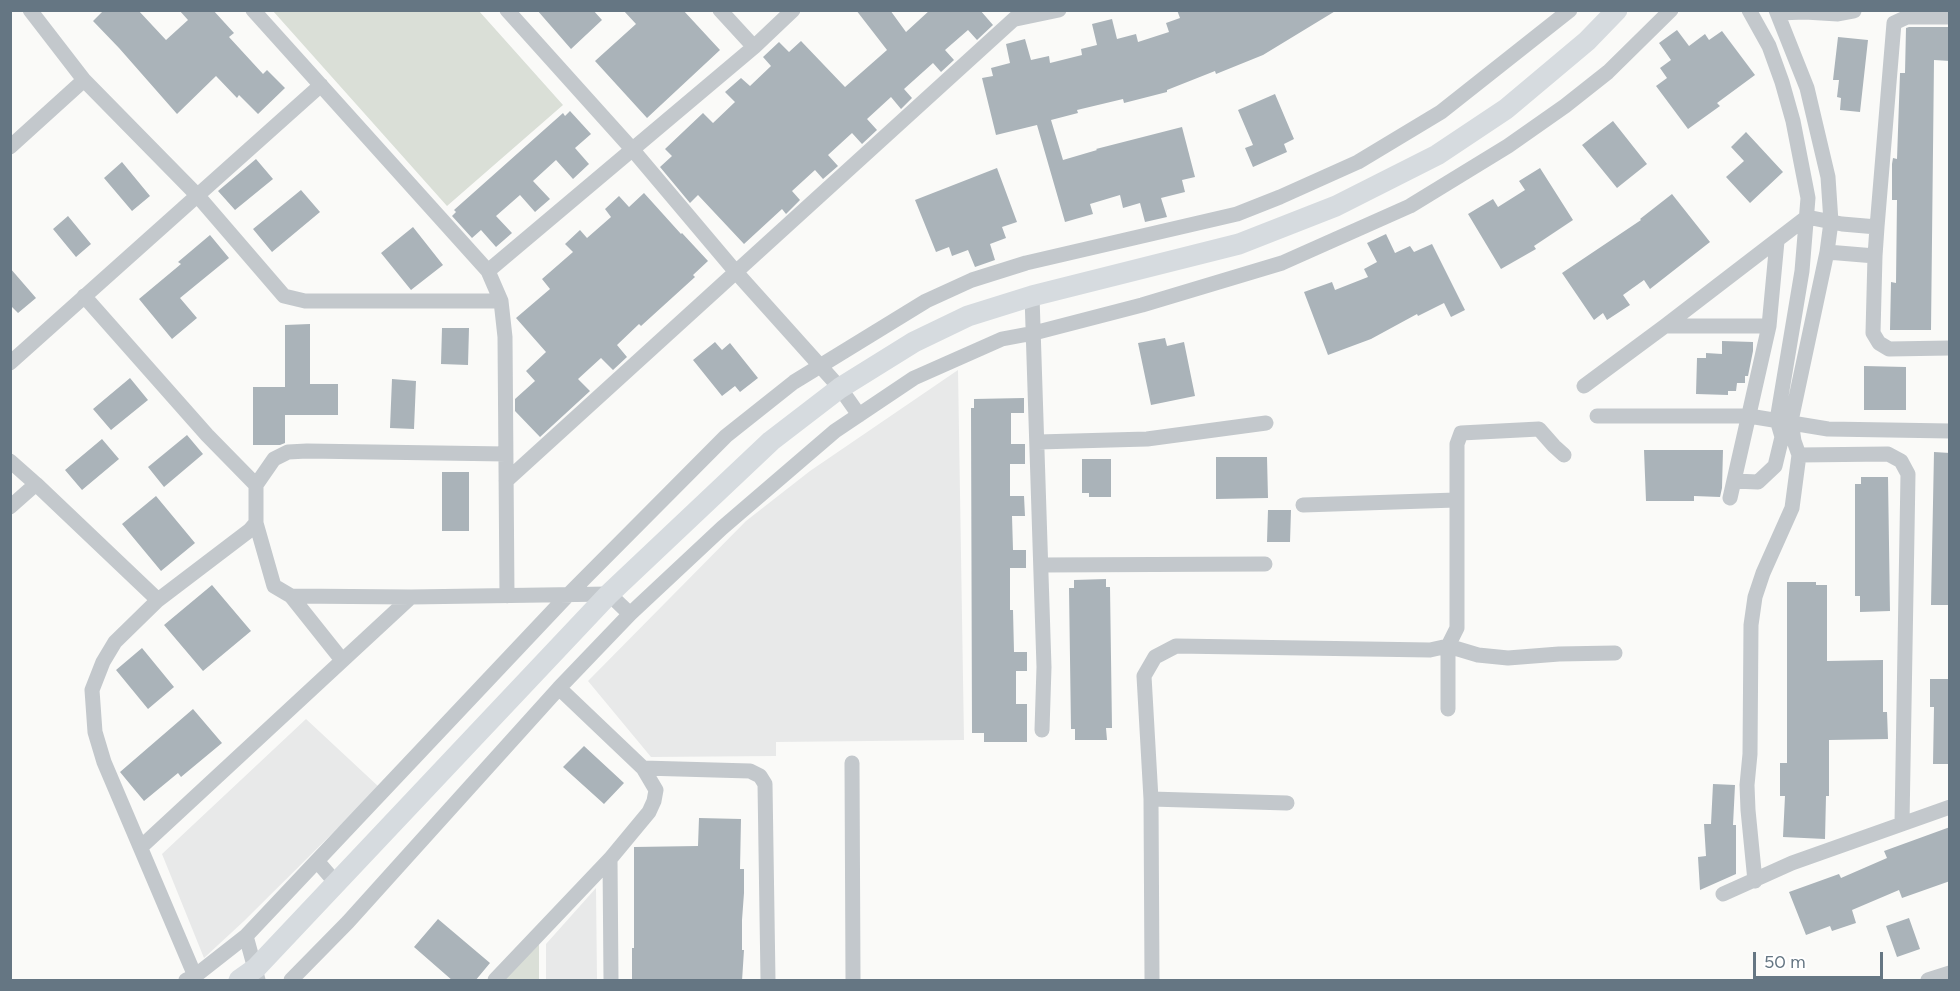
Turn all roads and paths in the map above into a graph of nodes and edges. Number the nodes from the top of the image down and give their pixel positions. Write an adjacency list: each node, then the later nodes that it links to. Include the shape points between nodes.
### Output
1 (30, 10): 16 (street)
2 (253, 10): 17 (street)
3 (507, 10): 19 (street)
4 (720, 10): 15 (street)
5 (793, 10): 15 (street)
6 (1059, 10): 13 (street)
7 (1570, 10): 37 (street, via 1441,112 1358,162 1237,214 1026,263 972,280 926,301)
8 (1617, 10): 30 (street, via 1506,110 1437,156 1336,206 1239,244)
9 (1671, 10): 34 (street, via 1608,72 1565,106 1410,206 1282,263)
10 (1749, 10): 21 (street, via 1769,46 1793,121 1808,198)
11 (1854, 11): 12 (street)
12 (1777, 12): 22 (street, via 1810,99 1828,177)
13 (1020, 15): 28 (street)
14 (1950, 17): 23 (street, via 1907,17 1894,23)
15 (754, 47): 19 (street)
16 (84, 80): 18 (street); 20 (street)
17 (321, 85): 20 (street); 27 (street)
18 (10, 147)
19 (632, 149): 27 (street); 28 (street)
20 (197, 195): 29 (street); 31 (street, via 284,296 305,301)
21 (1807, 217): 22 (street); 24 (street); 43 (street)
22 (1831, 222): 23 (street); 25 (street)
23 (1877, 226): 26 (street)
24 (1777, 241): 32 (street); 33 (street)
25 (1827, 252): 26 (street); 43 (street)
26 (1875, 256): 35 (street, via 1873,333 1879,343 1888,349)
27 (488, 271): 31 (street)
28 (735, 272): 37 (street); 51 (street)
29 (84, 296): 36 (street); 54 (street)
30 (1032, 296): 34 (street); 39 (street, via 968,316 914,342)
31 (501, 301): 47 (street)
32 (1665, 326): 33 (street); 38 (street)
33 (1770, 326): 42 (street)
34 (1034, 333): 40 (street, via 1002,339 914,378); 46 (street)
35 (1950, 348)
36 (10, 363)
37 (819, 366): 39 (street); 63 (street, via 726,436)
38 (1584, 386)
39 (840, 388): 40 (street); 62 (street, via 771,441)
40 (859, 415): 68 (street, via 722,528)
41 (1597, 416): 42 (street)
42 (1749, 416): 43 (street); 52 (street)
43 (1784, 421): 45 (street, via 1828,429); 49 (street); 52 (street, via 1774,466 1758,482)
44 (1266, 423): 46 (street, via 1148,440)
45 (1950, 431)
46 (1038, 441): 61 (street)
47 (506, 454): 51 (street); 54 (street, via 288,452 274,459)
48 (1564, 455): 56 (street, via 1539,429 1461,434 1457,444)
49 (1799, 455): 80 (street, via 1887,454 1901,461 1908,474); 84 (street, via 1792,508 1763,573 1751,625 1747,785)
50 (10, 461): 53 (street)
51 (506, 481): 65 (street)
52 (1734, 481): 55 (street)
53 (36, 483): 58 (street); 67 (street)
54 (256, 485): 59 (street)
55 (1730, 498)
56 (1456, 500): 57 (street); 69 (street, via 1457,628)
57 (1304, 505)
58 (10, 507)
59 (256, 523): 64 (street, via 274,586); 67 (street)
60 (1264, 564): 61 (street)
61 (1042, 565): 74 (street)
62 (609, 594): 63 (street); 68 (street); 85 (street)
63 (568, 595): 65 (street); 83 (street)
64 (291, 596): 66 (street); 71 (street)
65 (507, 596): 66 (street)
66 (411, 597): 71 (street)
67 (158, 600): 81 (street, via 115,642 92,690 95,732)
68 (630, 614): 72 (street)
69 (1448, 646): 70 (street, via 1508,658); 73 (street); 77 (street, via 1430,650 1176,646 1155,657 1144,676)
70 (1615, 653)
71 (342, 660): 81 (street)
72 (559, 688): 76 (street); 91 (street)
73 (1448, 709)
74 (1042, 730)
75 (852, 763): 95 (street)
76 (643, 768): 82 (street, via 656,790 654,801); 94 (street, via 750,771 765,784)
77 (1151, 799): 78 (street); 96 (street)
78 (1287, 803)
79 (1950, 807): 80 (street)
80 (1902, 823): 84 (street, via 1792,863)
81 (141, 847): 90 (street)
82 (610, 859): 92 (street); 93 (street)
83 (317, 861): 85 (street); 87 (street)
84 (1755, 881): 86 (street)
85 (336, 884): 89 (street)
86 (1724, 894)
87 (246, 936): 89 (street); 90 (street)
88 (1950, 973): 97 (street)
89 (251, 977)
90 (190, 978)
91 (291, 981)
92 (495, 981)
93 (610, 981)
94 (768, 981)
95 (853, 981)
96 (1152, 981)
97 (1928, 981)

